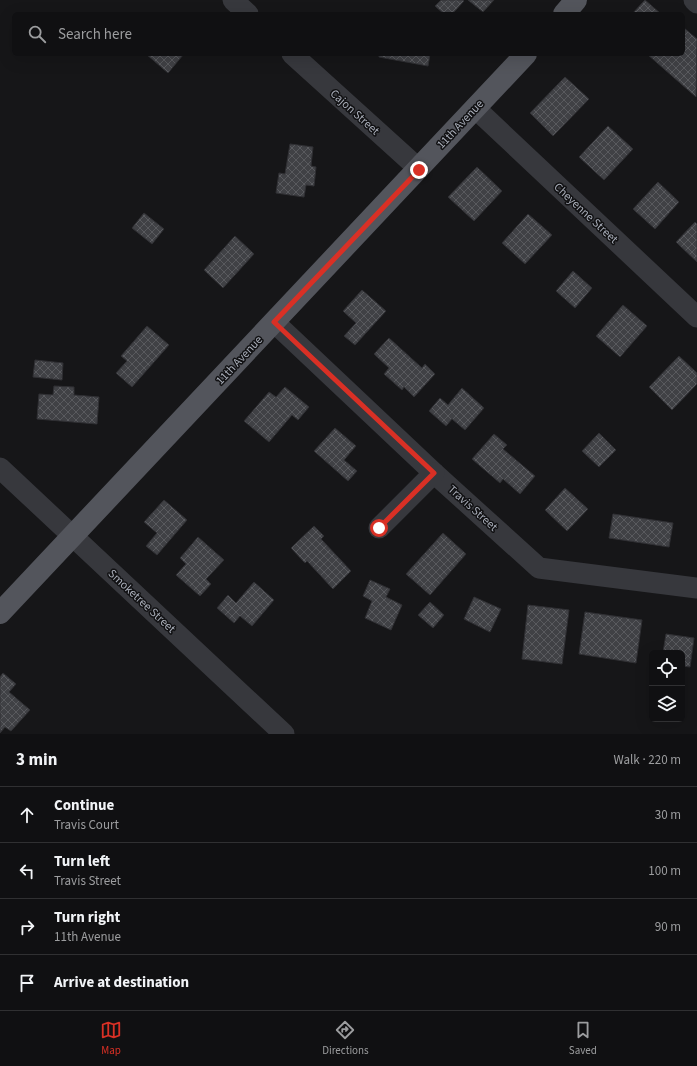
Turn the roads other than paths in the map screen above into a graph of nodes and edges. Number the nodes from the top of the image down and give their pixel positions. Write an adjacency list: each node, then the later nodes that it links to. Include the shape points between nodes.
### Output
1 (233, 0): 5 (street)
2 (576, 0): 6 (main road)
3 (694, 0): 4 (street)
4 (697, 2)
5 (246, 12)
6 (566, 12)
7 (294, 56): 10 (street, Cajon Street)
8 (524, 56): 9 (main road, 11th Avenue)
9 (475, 108): 10 (main road, 11th Avenue); 11 (street, Cheyenne Street)
10 (419, 170): 12 (main road, 11th Avenue)
11 (697, 317)
12 (274, 322): 14 (street, Travis Street); 16 (main road, 11th Avenue)
13 (0, 468): 16 (street, Smoketree Street)
14 (434, 473): 15 (street); 17 (street, Travis Street, via 539,568)
15 (379, 528)
16 (73, 536): 18 (main road, 11th Avenue); 19 (street, Smoketree Street)
17 (697, 588)
18 (0, 613)
19 (284, 734)

